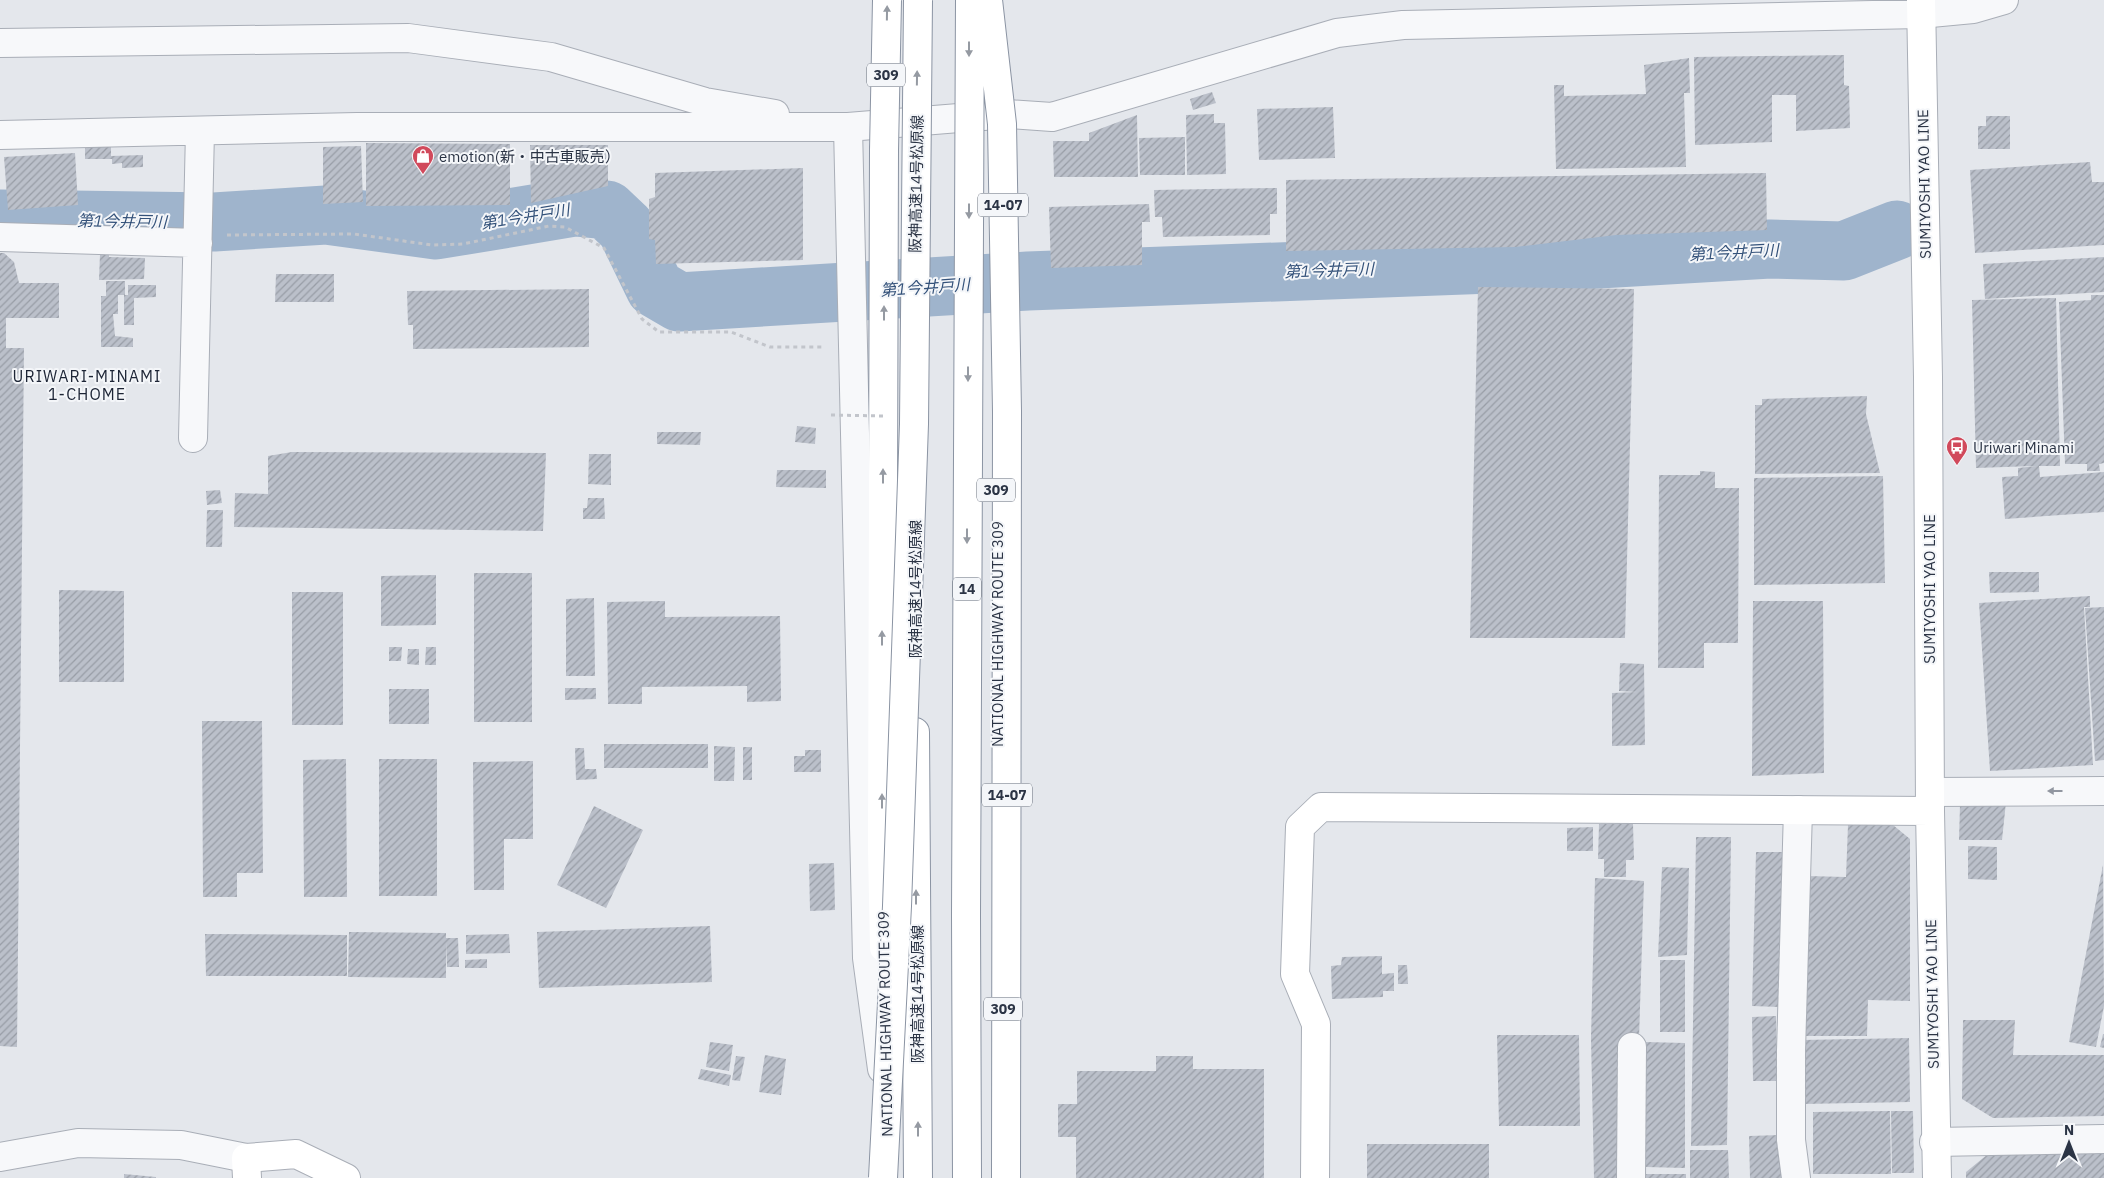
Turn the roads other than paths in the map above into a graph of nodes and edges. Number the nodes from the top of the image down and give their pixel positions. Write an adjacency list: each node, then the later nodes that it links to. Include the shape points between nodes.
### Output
1 (887, 0): 22 (main road, NATIONAL HIGHWAY ROUTE 309 / 309, one-way to 1, bridge, via 882,850)
2 (918, 0): 15 (main road, 阪神高速14号松原線, one-way to 2, bridge)
3 (970, 0): 31 (main road, 14, one-way to 31, bridge)
4 (988, 0): 21 (main road, 14-07, bridge, via 1002,124 1007,411)
5 (992, 0): 21 (main road, NATIONAL HIGHWAY ROUTE 309 / 309, bridge, via 998,841)
6 (2004, 0): 7 (street, via 1973,9)
7 (1921, 7): 9 (street, via 1403,25 1338,33 1052,117); 18 (main road, SUMIYOSHI YAO LINE, via 1928,377)
8 (0, 43): 10 (street, via 408,38 551,57 706,102)
9 (1008, 114): 10 (street); 33 (street)
10 (848, 127): 11 (street, via 357,127); 22 (street, via 867,958)
11 (200, 132): 12 (street); 14 (street)
12 (0, 135)
13 (0, 237): 14 (street)
14 (198, 237): 16 (street)
15 (914, 424): 28 (main road, bridge, via 897,906); 30 (main road, 阪神高速14号松原線, one-way to 15, bridge)
16 (193, 438)
17 (2104, 790): 18 (street, one-way to 18)
18 (1930, 801): 19 (main road); 24 (main road, SUMIYOSHI YAO LINE)
19 (1798, 810): 34 (main road, via 1321,807 1300,826 1295,974 1316,1024); 36 (street, via 1791,1052 1791,1140)
20 (1632, 1047): 35 (street)
21 (1006, 1099): 32 (main road, 14-07, bridge)
22 (887, 1112): 29 (main road, NATIONAL HIGHWAY ROUTE 309 / 309)
23 (2104, 1139): 24 (street)
24 (1934, 1142): 37 (main road, SUMIYOSHI YAO LINE)
25 (0, 1157): 26 (street, via 78,1143 181,1145)
26 (247, 1168): 27 (main road, via 296,1154)
27 (346, 1178)
28 (883, 1178)
29 (889, 1178)
30 (918, 1178)
31 (967, 1178)
32 (1007, 1178)
33 (1018, 1178)
34 (1315, 1178)
35 (1631, 1178)
36 (1796, 1178)
37 (1937, 1178)

